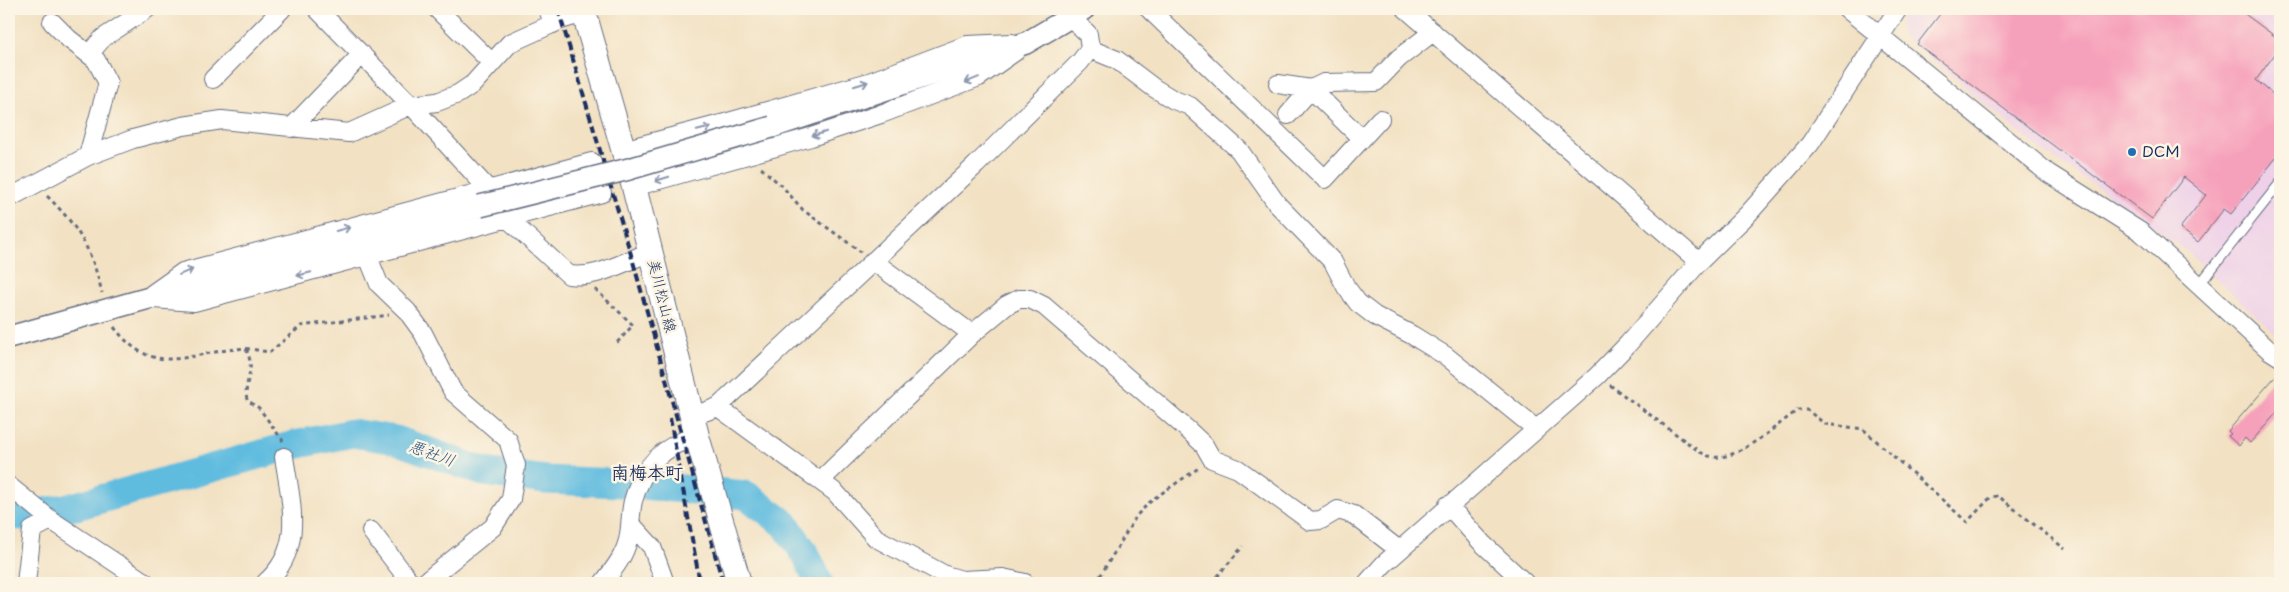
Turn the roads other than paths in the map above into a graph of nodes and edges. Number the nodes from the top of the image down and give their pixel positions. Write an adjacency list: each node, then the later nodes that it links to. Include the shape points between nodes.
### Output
1 (147, 9): 17 (street, via 103,38)
2 (282, 9): 20 (street)
3 (317, 9): 18 (street)
4 (437, 9): 19 (street)
5 (1149, 9): 27 (street, via 1325,179)
6 (1406, 9): 13 (street)
7 (1847, 9): 14 (street)
8 (1898, 9): 14 (street)
9 (584, 11): 11 (street); 28 (main road, 美川松山線)
10 (1072, 11): 15 (street); 16 (street, via 1088,34)
11 (550, 16): 19 (street, via 510,43)
12 (52, 22): 17 (street)
13 (1433, 32): 22 (street, via 1393,63 1376,82 1324,83); 42 (street)
14 (1881, 35): 42 (street, via 1810,144 1748,214); 43 (street, via 2048,173 2141,232)
15 (1026, 43): 28 (street, one-way to 15, via 868,82 967,45); 33 (street, one-way to 33, via 979,77 882,114); 36 (street, bridge, via 772,127 628,169)
16 (1090, 48): 41 (street, via 1080,62 976,165); 50 (street, via 1117,60 1154,88 1190,106 1239,150 1277,204 1333,262 1358,303 1446,356)
17 (89, 54): 29 (street, via 96,60 108,83)
18 (362, 54): 23 (street); 26 (street)
19 (492, 63): 23 (street, via 473,84 458,94 437,102)
20 (213, 79)
21 (1278, 84): 22 (street)
22 (1310, 89): 24 (street); 27 (street)
23 (411, 105): 26 (street, via 349,134); 36 (street)
24 (1288, 115)
25 (1380, 119): 27 (street)
26 (291, 128): 29 (street, via 222,120 133,139)
27 (1362, 139)
28 (623, 150): 33 (main road, 美川松山線)
29 (88, 156): 35 (street)
30 (592, 162): 31 (street)
31 (550, 173): 36 (street); 37 (street, via 562,178 568,190)
32 (2280, 183): 43 (lane)
33 (634, 187): 39 (main road, 美川松山線)
34 (602, 193): 37 (street)
35 (9, 198)
36 (484, 198): 38 (street); 44 (street)
37 (559, 205): 38 (street)
38 (508, 219): 39 (street, via 570,275 594,275); 40 (street)
39 (651, 252): 49 (main road, 美川松山線)
40 (368, 257): 44 (street, one-way to 44, via 194,302); 63 (street, via 378,284 407,311 423,333 453,392 508,440 516,465 514,491 493,527)
41 (873, 261): 45 (street); 48 (street)
42 (1698, 262): 50 (street, via 1597,376)
43 (2199, 285): 47 (street)
44 (146, 299): 46 (street)
45 (972, 334): 52 (street); 58 (street, via 1019,299 1030,299 1044,306 1188,430 1204,445 1212,459 1238,469 1310,521 1321,520 1338,510 1354,515)
46 (9, 337)
47 (2280, 357)
48 (718, 407): 49 (street); 52 (street)
49 (695, 426): 56 (street, via 683,440 665,449 645,472 633,502); 66 (main road, 美川松山線)
50 (1536, 429): 54 (street)
51 (284, 449): 61 (street, via 292,538 286,556)
52 (820, 481): 67 (street, via 835,492 876,538 924,565 962,580 1003,578)
53 (9, 486): 55 (street)
54 (1448, 505): 58 (street); 69 (street)
55 (49, 518): 59 (street, via 32,530); 60 (street)
56 (631, 524): 64 (street, via 623,555); 65 (street, via 652,547)
57 (371, 531): 62 (street)
58 (1399, 550): 68 (street)
59 (26, 583)
60 (146, 583)
61 (265, 583)
62 (411, 583)
63 (424, 583)
64 (603, 583)
65 (665, 583)
66 (739, 583)
67 (1026, 583)
68 (1367, 583)
69 (1524, 583)

